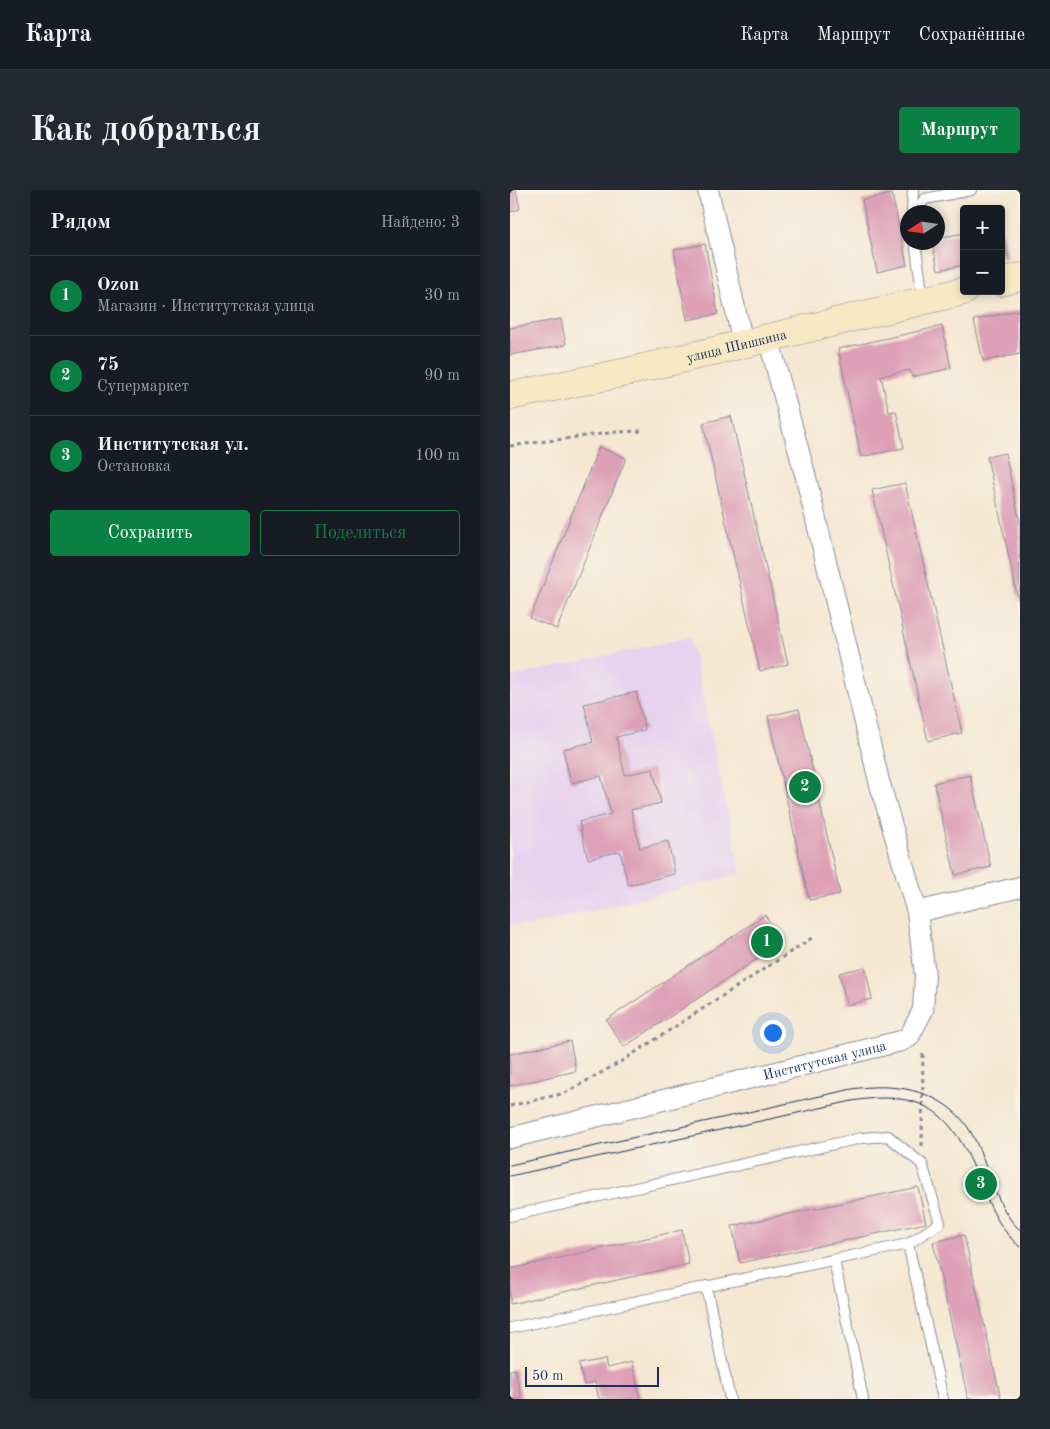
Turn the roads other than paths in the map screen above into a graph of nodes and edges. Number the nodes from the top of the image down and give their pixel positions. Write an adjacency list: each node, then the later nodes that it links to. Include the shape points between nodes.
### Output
1 (708, 190): 11 (street)
2 (913, 190): 4 (lane)
3 (971, 190): 5 (lane, via 925,199)
4 (913, 205)
5 (919, 205)
6 (916, 250): 10 (lane)
7 (1020, 277): 8 (main road)
8 (1005, 281)
9 (960, 292): 10 (main road, улица Шишкина)
10 (924, 301): 11 (main road, улица Шишкина)
11 (756, 340): 12 (main road, улица Шишкина); 14 (street, via 806,478 878,782)
12 (510, 396)
13 (1020, 887): 14 (street)
14 (917, 912): 15 (street, Институтская улица, via 924,984 922,1010 909,1037)
15 (510, 1138)
16 (510, 1216): 17 (lane, via 861,1138 888,1136 922,1164 940,1223)
17 (908, 1244): 18 (lane); 23 (lane)
18 (834, 1260): 19 (lane); 22 (lane)
19 (706, 1286): 20 (lane); 21 (lane)
20 (510, 1328)
21 (730, 1399)
22 (863, 1399)
23 (943, 1399)

